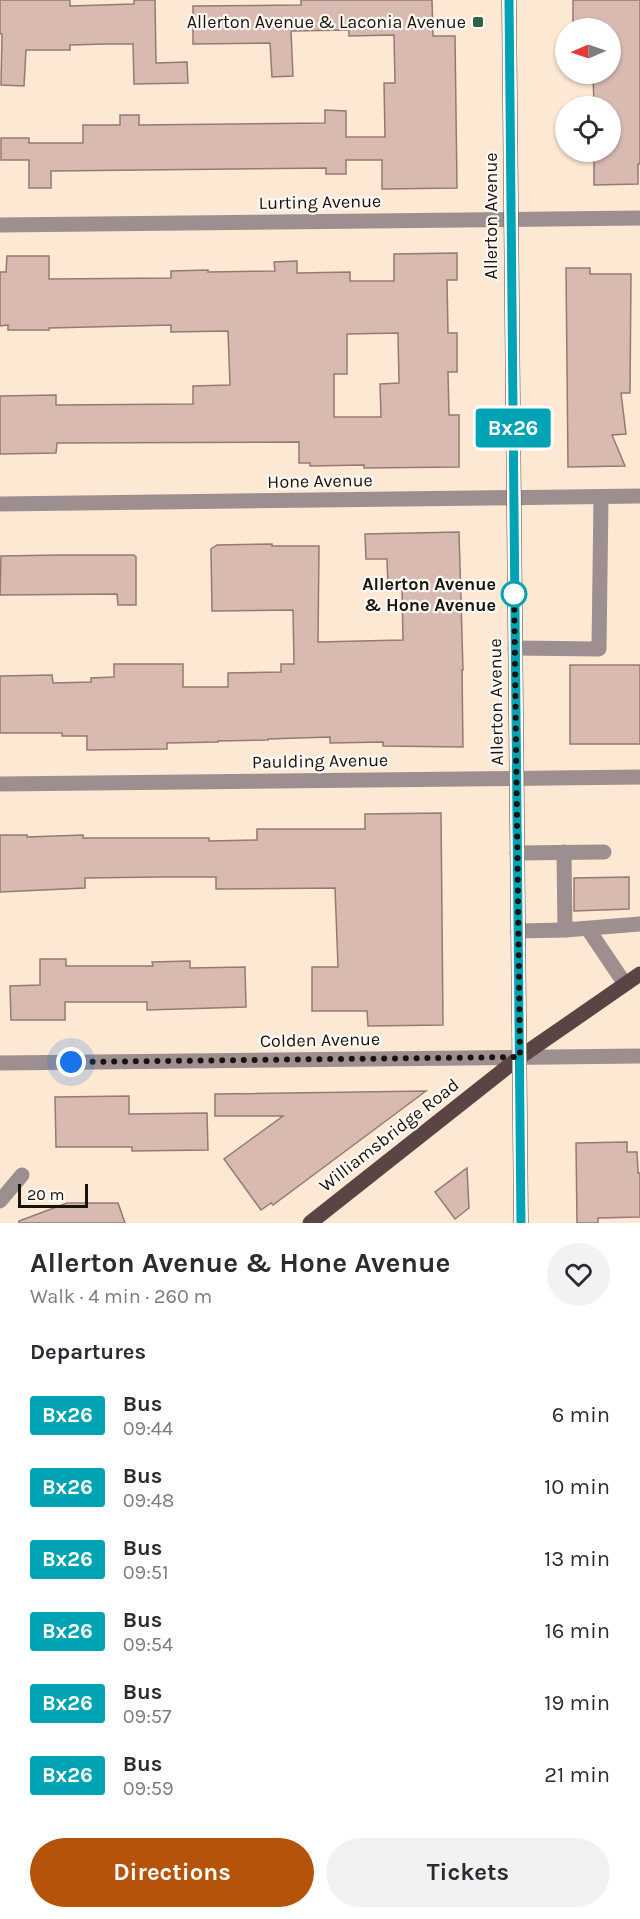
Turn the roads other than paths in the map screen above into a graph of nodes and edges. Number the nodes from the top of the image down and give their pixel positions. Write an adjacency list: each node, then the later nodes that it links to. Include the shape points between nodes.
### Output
1 (509, 0): 3 (main road, Allerton Avenue)
2 (640, 218): 3 (street, Lurting Avenue)
3 (511, 220): 4 (street, Lurting Avenue); 7 (main road, Allerton Avenue)
4 (0, 225)
5 (640, 496): 6 (street, Hone Avenue)
6 (601, 497): 7 (street, Hone Avenue); 9 (street, via 599,649)
7 (513, 498): 8 (street, Hone Avenue); 9 (main road, Allerton Avenue)
8 (0, 504)
9 (515, 648): 11 (main road, Allerton Avenue)
10 (640, 777): 11 (street, Paulding Avenue)
11 (516, 778): 12 (street, Paulding Avenue); 15 (main road, Allerton Avenue)
12 (0, 784)
13 (564, 852): 14 (street); 15 (street); 18 (street)
14 (604, 852)
15 (517, 853): 19 (main road, Allerton Avenue)
16 (640, 924): 17 (street)
17 (588, 929): 18 (street); 21 (street)
18 (565, 930): 19 (street)
19 (518, 932): 23 (main road, Allerton Avenue)
20 (640, 974): 21 (main road, Williamsbridge Road)
21 (625, 984): 23 (main road, Williamsbridge Road)
22 (640, 1056): 23 (street, Colden Avenue)
23 (520, 1057): 24 (street, Colden Avenue); 27 (main road, Williamsbridge Road); 28 (main road, Allerton Avenue)
24 (0, 1063)
25 (22, 1175): 26 (street)
26 (0, 1201)
27 (309, 1223)
28 (521, 1223)

